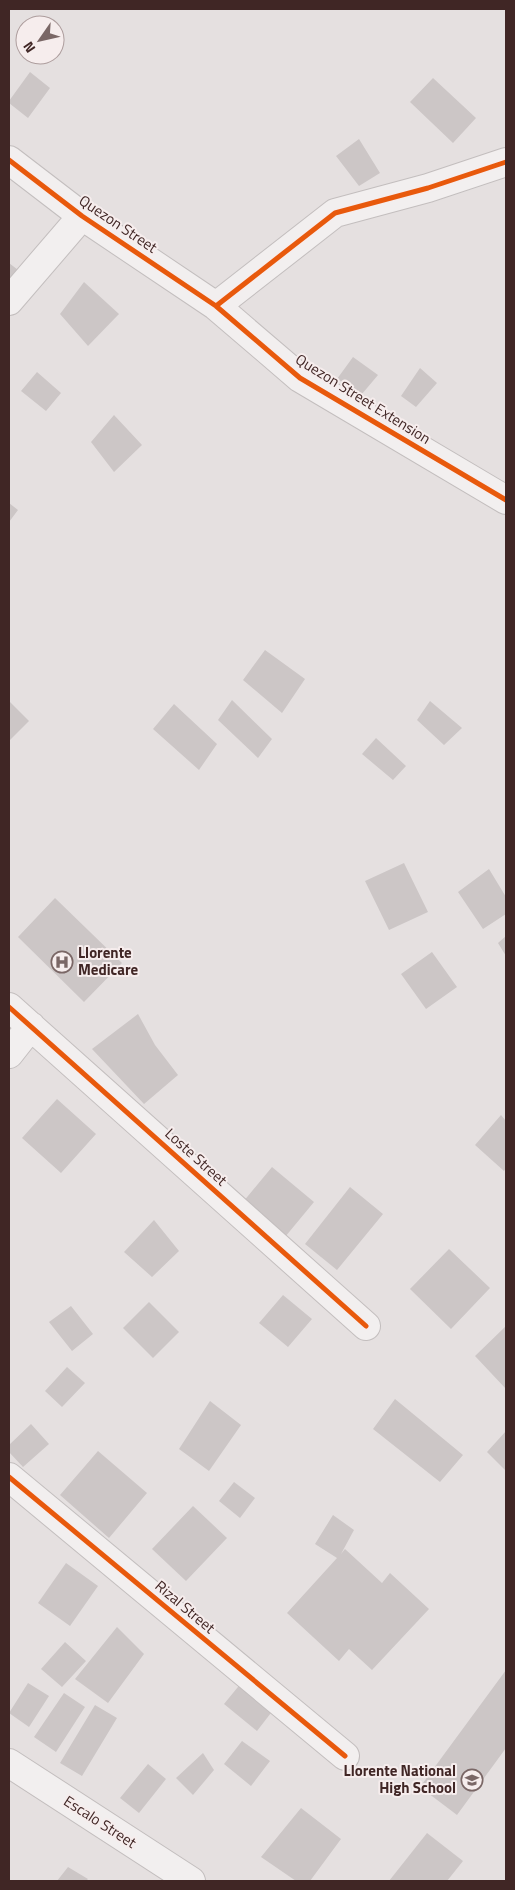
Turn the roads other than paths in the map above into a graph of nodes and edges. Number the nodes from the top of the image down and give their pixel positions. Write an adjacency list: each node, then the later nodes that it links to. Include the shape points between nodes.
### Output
1 (9, 160): 3 (street, Quezon Street)
2 (506, 162): 5 (street, via 428,188 335,213)
3 (82, 216): 4 (street); 5 (street, Quezon Street)
4 (9, 301)
5 (216, 306): 6 (street, Quezon Street Extension, via 300,378)
6 (506, 500)
7 (9, 1007): 8 (street, Loste Street)
8 (31, 1026): 9 (street); 10 (street, Loste Street)
9 (9, 1054)
10 (366, 1326)
11 (9, 1477): 12 (street, Rizal Street)
12 (345, 1756)
13 (9, 1763): 14 (street, Escalo Street)
14 (190, 1881)

